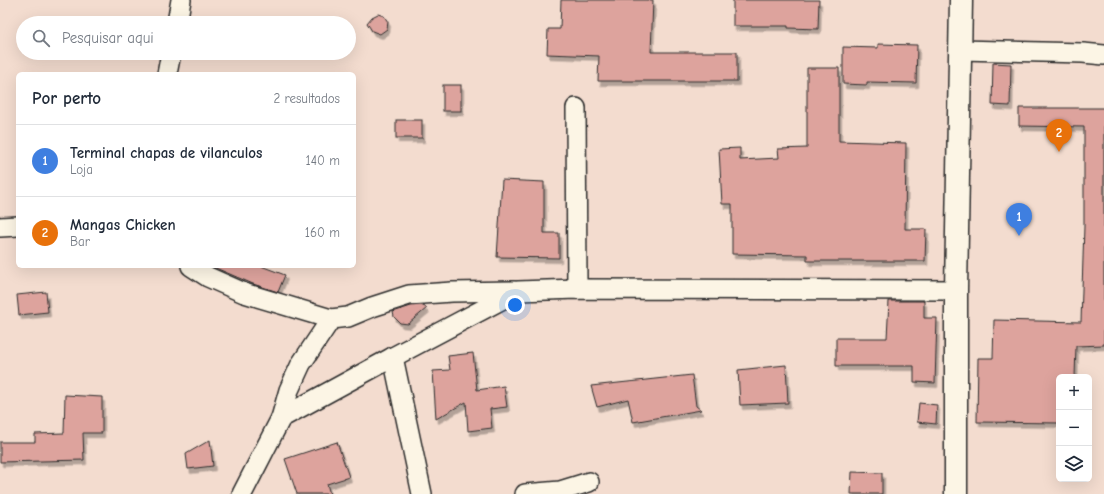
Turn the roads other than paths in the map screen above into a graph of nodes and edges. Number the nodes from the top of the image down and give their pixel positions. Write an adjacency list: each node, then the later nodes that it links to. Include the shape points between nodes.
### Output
1 (181, 0): 3 (street)
2 (961, 0): 4 (main road)
3 (178, 16)
4 (960, 50): 5 (street); 13 (main road)
5 (1104, 55)
6 (170, 60): 7 (street)
7 (167, 72)
8 (576, 108): 12 (street)
9 (16, 226): 10 (street)
10 (0, 227)
11 (194, 268): 15 (street, via 244,293)
12 (577, 289): 13 (street); 14 (street)
13 (956, 290): 22 (main road)
14 (518, 291): 15 (street, via 409,295 348,317); 16 (street)
15 (331, 319): 17 (street, via 301,364 289,390)
16 (393, 357): 17 (street); 20 (street)
17 (281, 418): 19 (street)
18 (589, 482): 21 (street, via 560,491)
19 (242, 494)
20 (422, 494)
21 (525, 494)
22 (956, 494)

